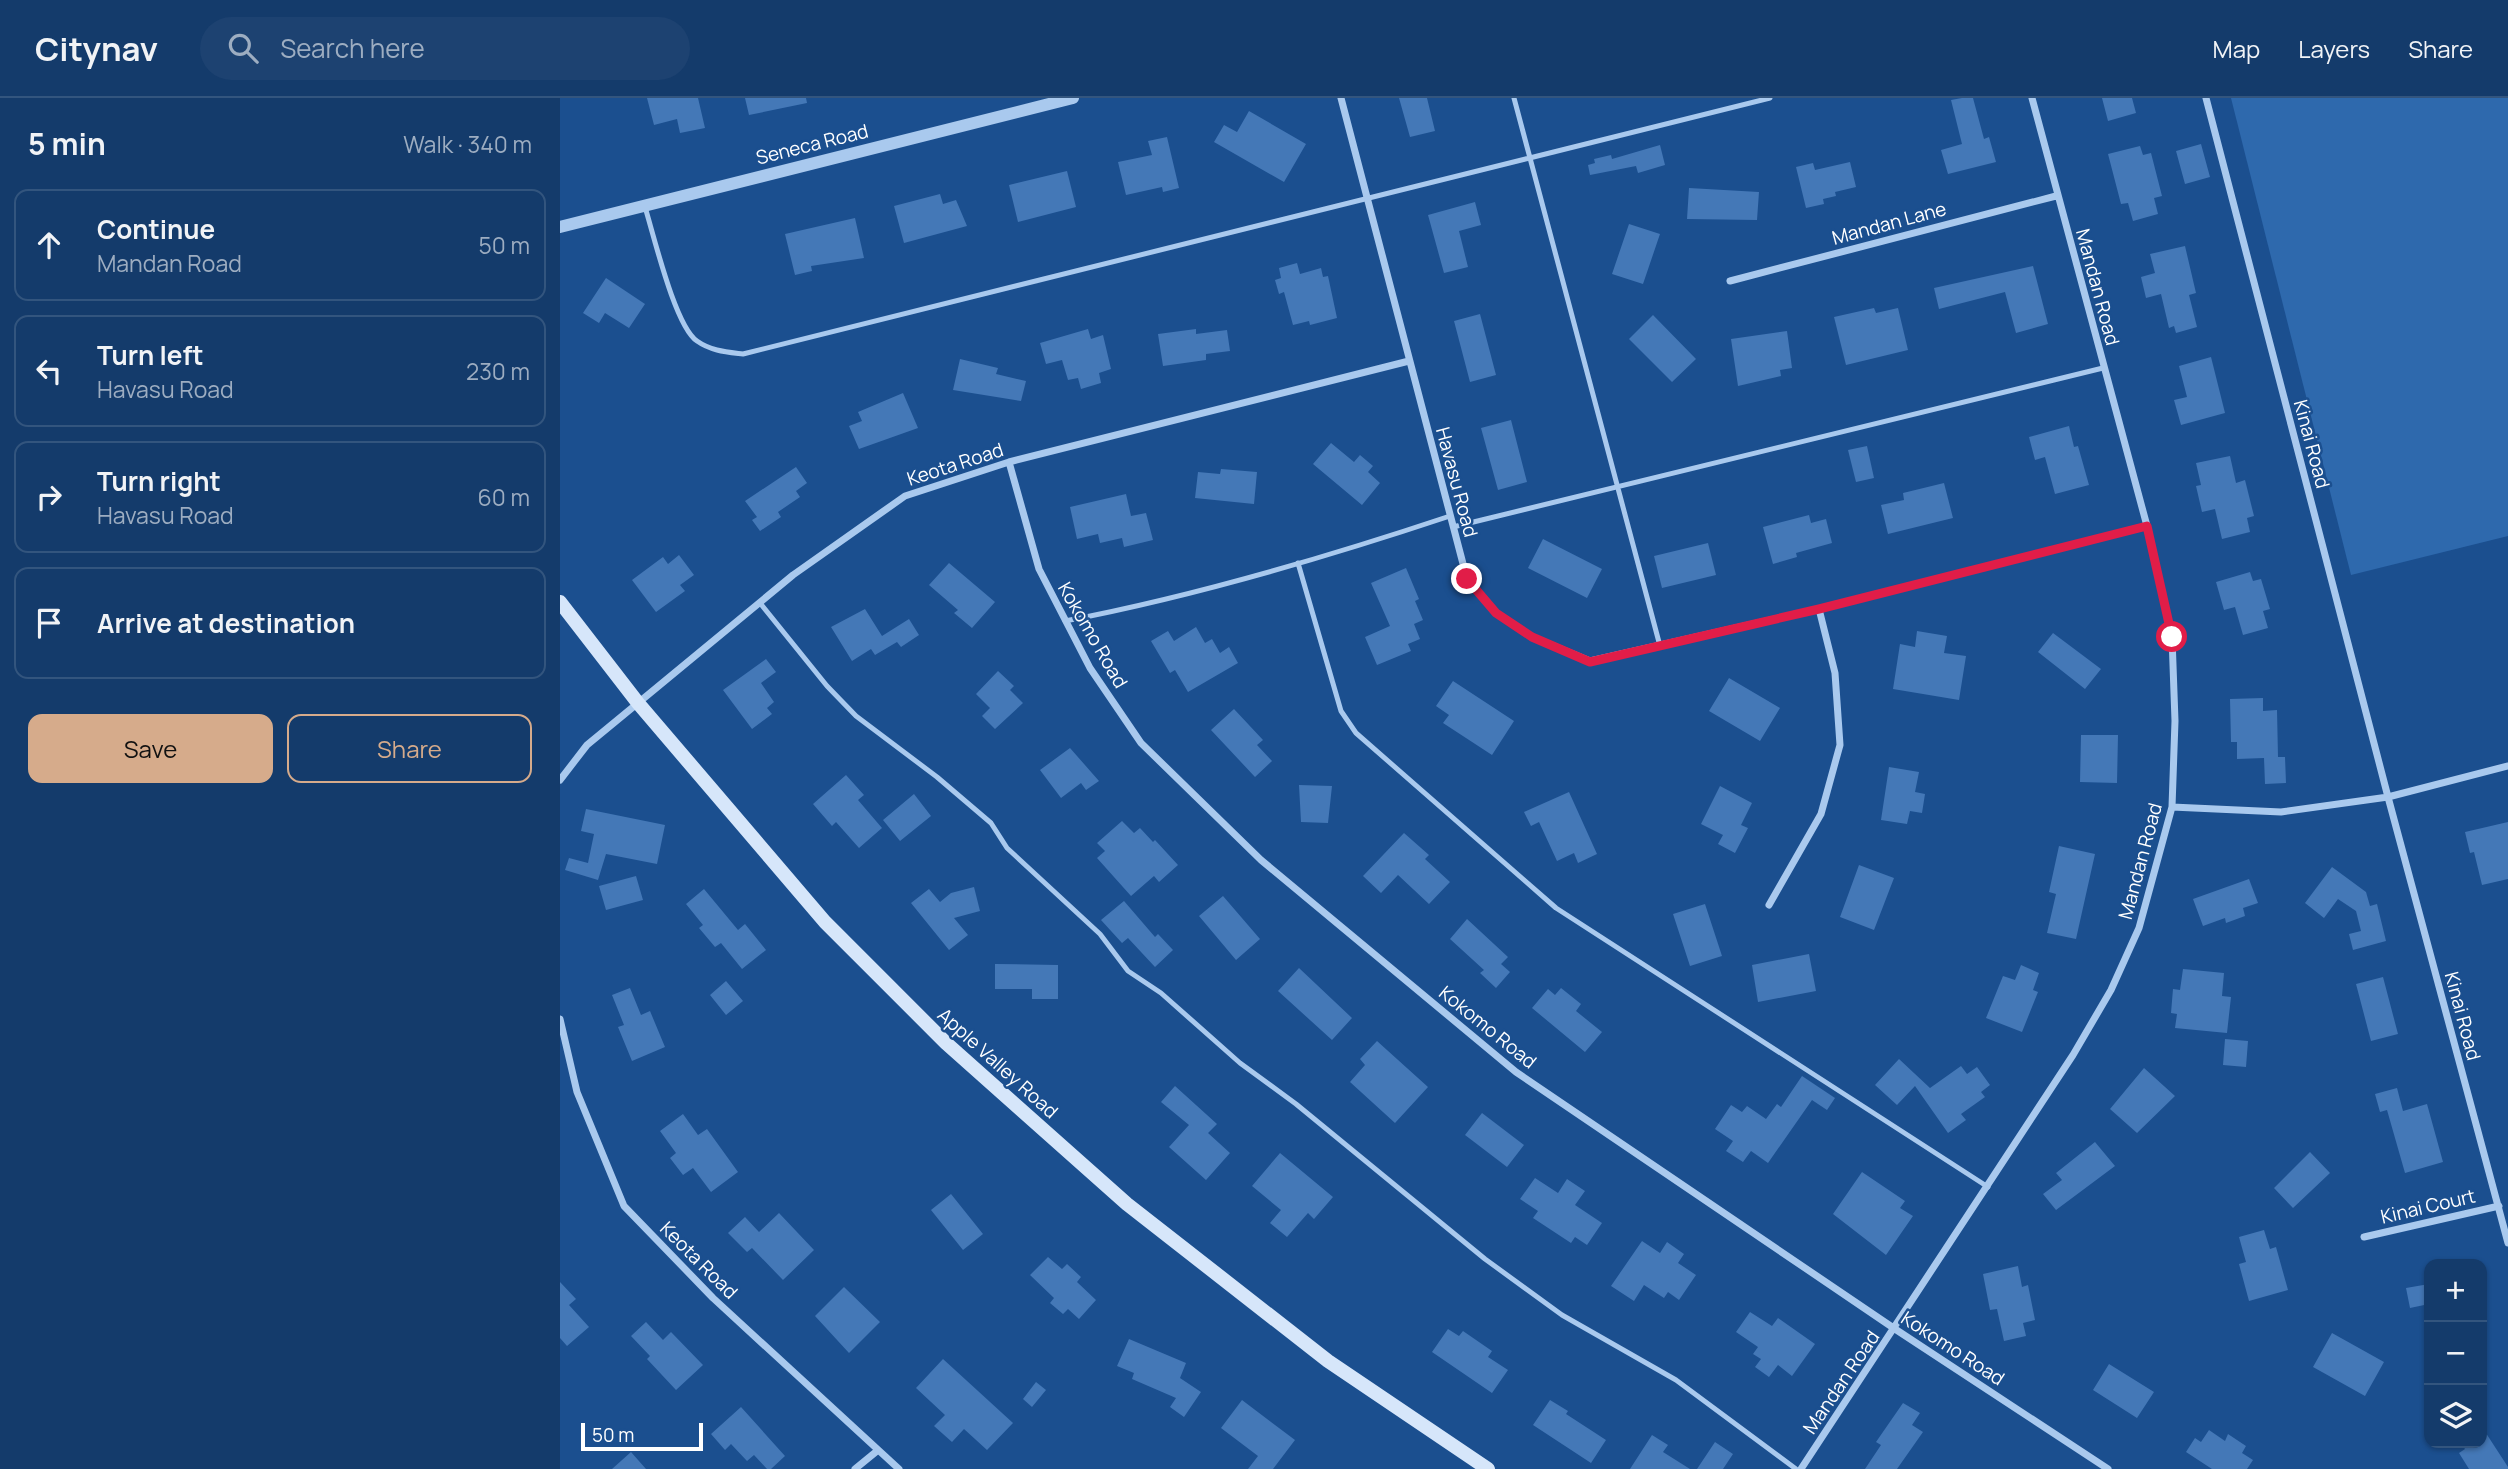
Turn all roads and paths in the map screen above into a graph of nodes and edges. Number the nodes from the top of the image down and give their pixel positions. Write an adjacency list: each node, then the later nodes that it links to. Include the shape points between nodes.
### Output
1 (1073, 98): 10 (street, Seneca Road)
2 (1341, 98): 9 (street, Havasu Road)
3 (1514, 98): 7 (lane)
4 (1770, 98): 7 (lane)
5 (2032, 98): 8 (street, Mandan Road)
6 (2206, 98): 29 (street, Kinai Road)
7 (1530, 159): 9 (lane); 16 (lane)
8 (2056, 196): 12 (street, Mandan Lane); 14 (street, Mandan Road)
9 (1367, 199): 10 (lane, via 743,354 719,351 695,340 680,318); 13 (street, Havasu Road)
10 (645, 206): 11 (street, Seneca Road)
11 (560, 227)
12 (1730, 281)
13 (1409, 361): 15 (street, Keota Road); 17 (street, Havasu Road)
14 (2104, 368): 16 (lane); 18 (street, Mandan Road)
15 (1009, 462): 22 (street, Keota Road, via 905,496); 24 (street, Kokomo Road, via 1039,569)
16 (1615, 488): 19 (lane); 25 (lane)
17 (1450, 516): 19 (street, Havasu Road); 20 (lane)
18 (2147, 526): 23 (street, Havasu Road); 30 (street, Mandan Road, via 2172,637)
19 (1453, 527): 25 (street, Havasu Road, via 1467,579 1496,613 1532,637 1590,662)
20 (1298, 563): 24 (lane, via 1129,609); 33 (lane, via 1341,711 1356,733 1556,908)
21 (560, 602): 26 (main road, Apple Valley Road)
22 (760, 603): 26 (street, Keota Road); 42 (lane, via 856,716 991,823 1007,848 1100,934 1128,971 1161,993 1240,1063 1485,1259 1562,1315 1676,1380)
23 (1819, 609): 25 (street, Havasu Road); 31 (street, via 1835,673 1840,745 1821,814)
24 (1065, 621): 37 (street, Kokomo Road, via 1090,668 1141,743 1261,860 1516,1072)
25 (1660, 646)
26 (638, 703): 28 (street, Keota Road, via 587,746); 41 (main road, Apple Valley Road, via 825,922 966,1061 1149,1221 1328,1361)
27 (2508, 766): 29 (street)
28 (560, 780)
29 (2388, 797): 30 (street, via 2281,813); 34 (street, Kinai Road)
30 (2172, 807): 33 (street, Mandan Road, via 2139,928 2111,990)
31 (1769, 905)
32 (560, 1019): 38 (street, Keota Road, via 577,1092 624,1206 713,1298)
33 (1988, 1186): 37 (street, Mandan Road)
34 (2499, 1206): 35 (street, Kinai Court); 36 (street, Kinai Road)
35 (2364, 1237)
36 (2508, 1243)
37 (1895, 1329): 42 (street, Mandan Road); 43 (street, Kokomo Road)
38 (877, 1451): 39 (street); 40 (street, Keota Road)
39 (855, 1469)
40 (899, 1469)
41 (1488, 1469)
42 (1799, 1469)
43 (2108, 1469)

